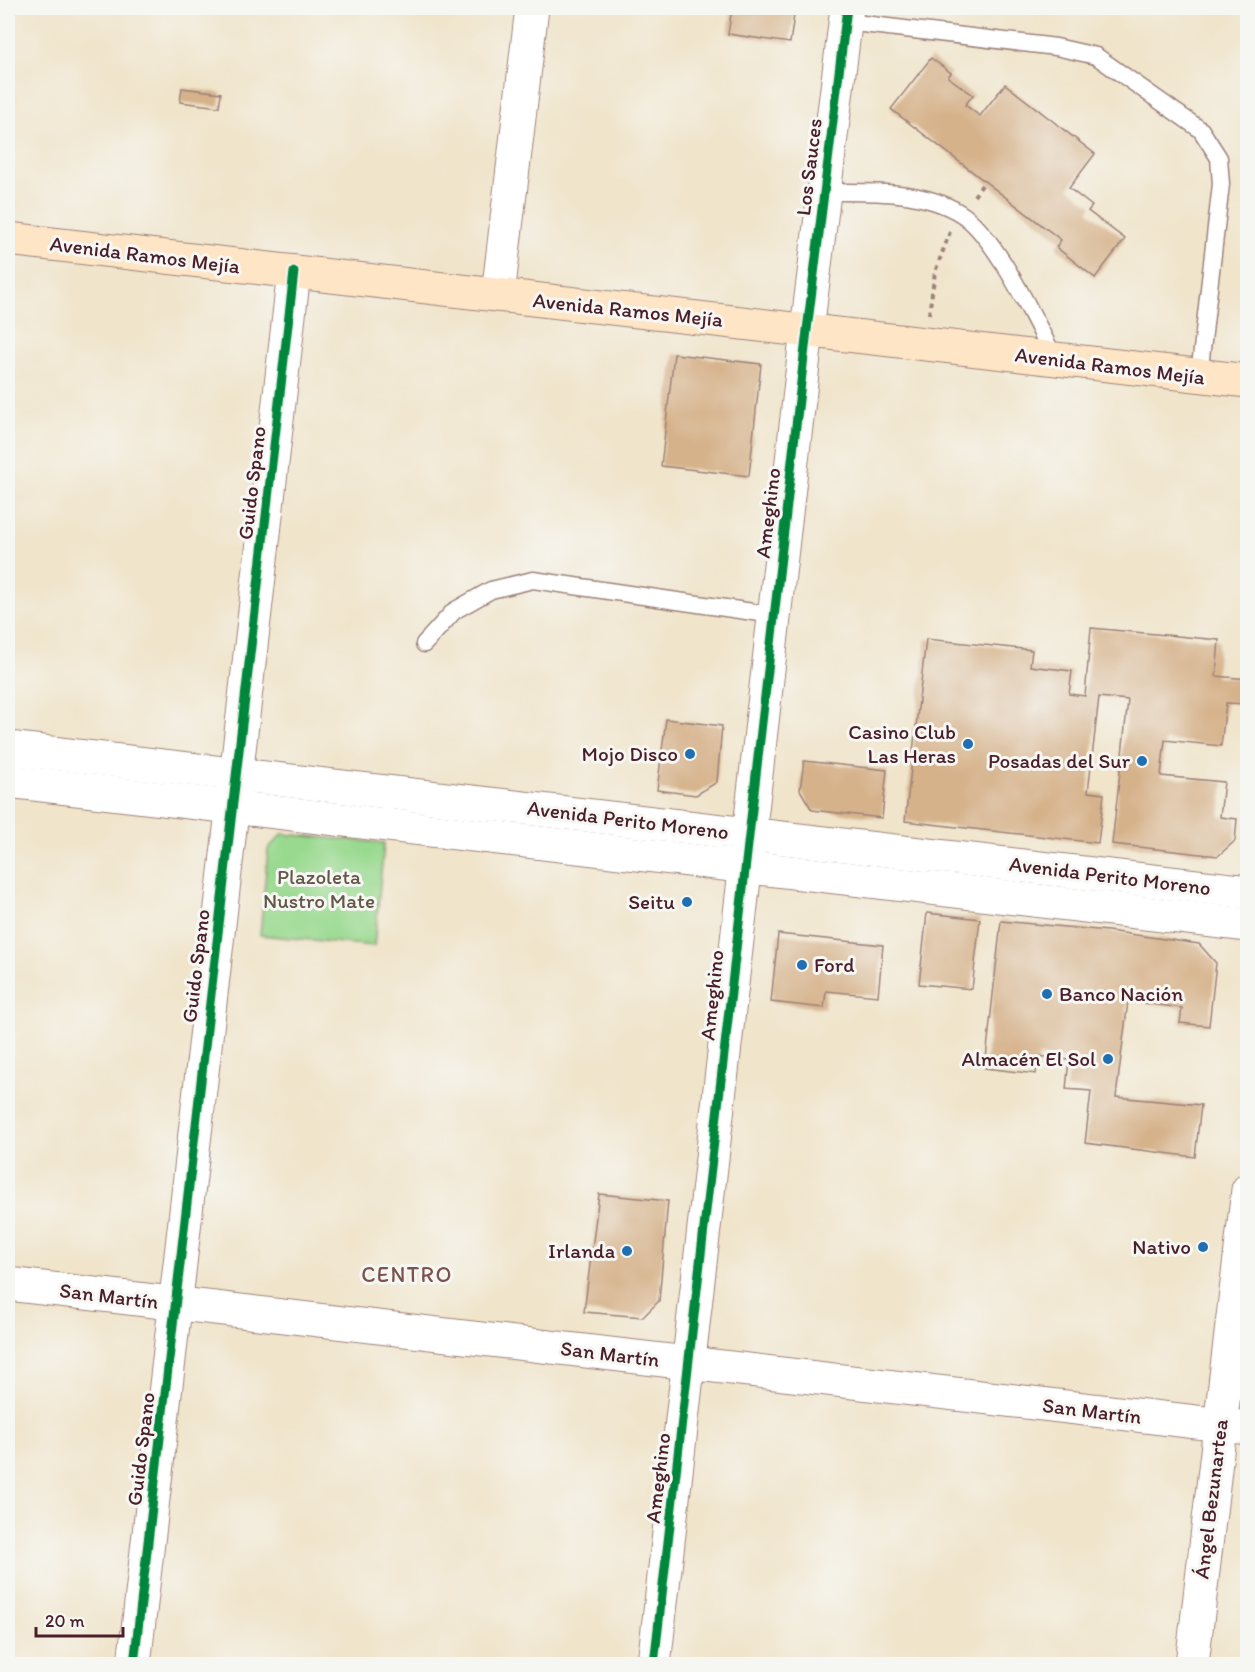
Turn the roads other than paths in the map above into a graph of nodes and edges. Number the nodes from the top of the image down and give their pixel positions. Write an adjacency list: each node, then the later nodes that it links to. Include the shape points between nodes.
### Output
1 (532, 8): 6 (street)
2 (847, 15): 3 (street, Los Sauces); 9 (lane, via 1096,56 1201,130 1218,158 1221,184)
3 (824, 192): 7 (street, Los Sauces); 8 (lane, via 878,192 921,199 961,213 983,236 1018,286)
4 (8, 239): 5 (main road, Avenida Ramos Mejía)
5 (294, 272): 6 (main road, Avenida Ramos Mejía); 14 (street, Guido Spano)
6 (498, 295): 7 (main road, Avenida Ramos Mejía)
7 (807, 330): 8 (main road, Avenida Ramos Mejía); 11 (street, Ameghino)
8 (1055, 359): 9 (main road, Avenida Ramos Mejía)
9 (1199, 376): 10 (main road, Avenida Ramos Mejía)
10 (1248, 381)
11 (774, 615): 12 (lane, via 533,580 491,590 454,611); 17 (street, Ameghino)
12 (424, 644)
13 (8, 748): 14 (street, Avenida Perito Moreno)
14 (237, 775): 16 (street, Guido Spano); 17 (street, Avenida Perito Moreno)
15 (8, 781): 16 (street, Avenida Perito Moreno)
16 (233, 807): 18 (street, Avenida Perito Moreno); 23 (street, Guido Spano)
17 (749, 834): 18 (street, Ameghino); 19 (street, Avenida Perito Moreno)
18 (745, 867): 20 (street, Avenida Perito Moreno); 24 (street, Ameghino)
19 (1248, 892)
20 (1248, 925)
21 (1248, 1190): 25 (street, Ángel Bezunartea)
22 (8, 1284): 23 (street, San Martín)
23 (176, 1304): 24 (street, San Martín); 26 (street, Guido Spano)
24 (689, 1364): 25 (street, San Martín); 27 (street, Ameghino)
25 (1234, 1427): 28 (street, Ángel Bezunartea)
26 (134, 1665)
27 (654, 1665)
28 (1192, 1665)

